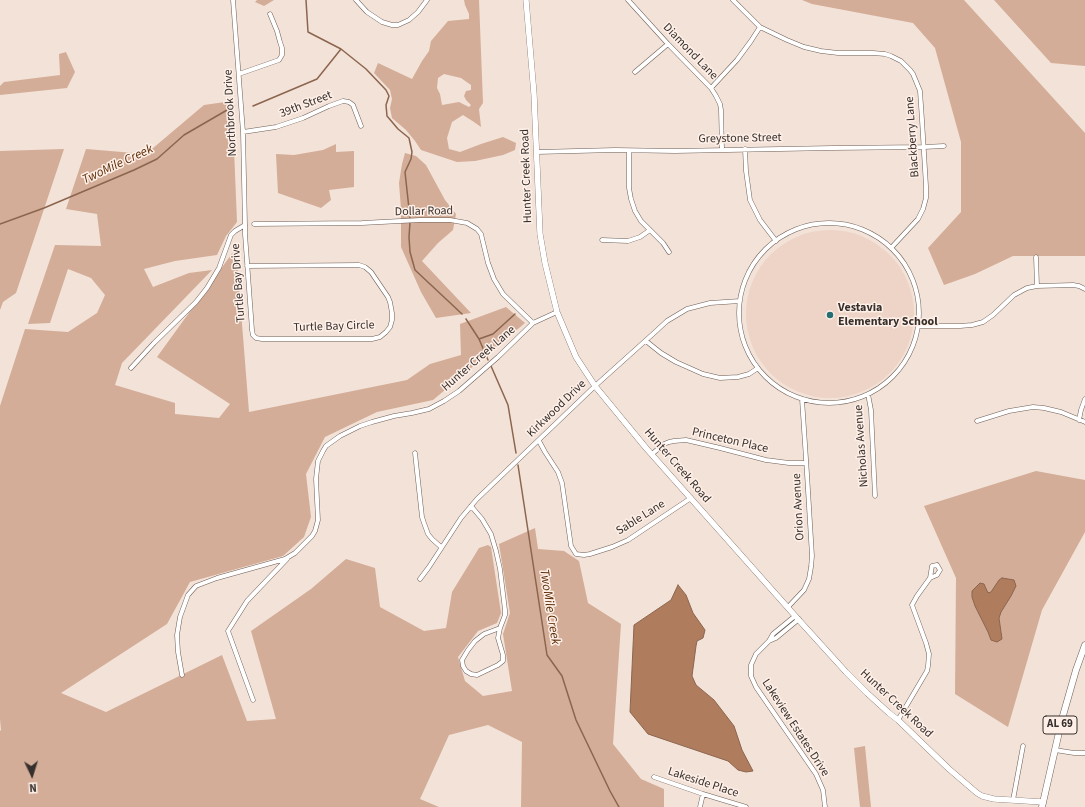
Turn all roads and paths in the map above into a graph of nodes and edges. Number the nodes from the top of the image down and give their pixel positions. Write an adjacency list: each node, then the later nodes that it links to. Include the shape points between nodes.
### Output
1 (233, 0): 11 (street, Northbrook Drive)
2 (356, 0): 3 (street, via 362,8 382,22 398,25 409,20)
3 (427, 0)
4 (526, 0): 20 (main road, Hunter Creek Road)
5 (628, 0): 9 (street, Diamond Lane)
6 (733, 0): 8 (street, Blackberry Lane)
7 (270, 14): 11 (street, via 282,55 279,60)
8 (760, 27): 12 (street, via 737,60); 16 (street, Blackberry Lane, via 804,47 838,53 879,53 901,61 910,70 918,86)
9 (668, 44): 10 (street); 12 (street, Diamond Lane)
10 (635, 72)
11 (239, 74): 14 (street, Northbrook Drive)
12 (711, 88): 17 (street, Diamond Lane, via 720,104)
13 (361, 126): 14 (street, 39th Street, via 353,105 343,101 276,127)
14 (243, 132): 22 (street, Northbrook Drive)
15 (944, 146): 16 (street, Greystone Street)
16 (924, 147): 18 (street, Greystone Street); 26 (street, Blackberry Lane, via 926,198 923,209 918,219)
17 (722, 149): 18 (street, Greystone Street); 19 (street, Greystone Street)
18 (746, 149): 25 (street, via 750,200 760,220)
19 (630, 151): 20 (street, Greystone Street); 23 (street, via 631,199 638,216)
20 (537, 152): 33 (main road, Hunter Creek Road, via 540,234)
21 (254, 224): 34 (street, Dollar Road, via 450,220 467,223 480,234 494,279 503,294)
22 (244, 225): 29 (street, Turtle Bay Drive); 38 (street, via 231,235 219,268 196,302)
23 (650, 230): 24 (street, via 628,241); 27 (street)
24 (602, 240)
25 (776, 241): 26 (street, via 804,227 835,224 861,229); 32 (street, via 754,263 745,281)
26 (891, 248): 35 (street, via 905,265 914,284 919,309)
27 (669, 252)
28 (1036, 257): 30 (street)
29 (247, 266): 36 (street, Turtle Bay Drive, via 252,330); 36 (street, Turtle Bay Circle, via 359,265 371,272 388,297 392,313 390,327 380,337 372,339)
30 (1037, 286): 31 (street, via 1073,285); 35 (street, via 1014,295 983,322 960,326)
31 (1085, 289)
32 (740, 302): 37 (street, Kirkwood Drive, via 710,303 687,309 667,321); 39 (street, via 742,337)
33 (557, 312): 34 (street); 40 (main road, Hunter Creek Road, via 576,356)
34 (533, 323): 56 (street, Hunter Creek Lane, via 498,357 444,401 429,409 360,426 326,446 320,456 317,473 317,525 312,536)
35 (918, 326): 41 (street, via 912,347 902,366 895,375)
36 (256, 338)
37 (646, 341): 39 (street, via 676,362 714,377 738,377); 40 (street, Kirkwood Drive)
38 (131, 368)
39 (758, 368): 42 (street, via 778,387)
40 (595, 386): 48 (street, Kirkwood Drive); 50 (main road, Hunter Creek Road)
41 (868, 394): 42 (street, via 840,402); 52 (street, Nicholas Avenue)
42 (802, 399): 51 (street, Orion Avenue)
43 (1085, 400): 45 (street)
44 (1085, 412): 45 (street)
45 (1079, 420): 46 (street, via 1061,412 1032,407); 47 (street)
46 (976, 421)
47 (1085, 422)
48 (538, 441): 53 (street, Sable Lane, via 562,483 571,546 576,554 590,554 628,540); 54 (street, Kirkwood Drive)
49 (415, 453): 55 (street, via 422,517 428,534)
50 (652, 454): 51 (street, Princeton Place, via 664,444 686,440 766,460); 53 (main road, Hunter Creek Road)
51 (806, 463): 59 (street, Orion Avenue, via 811,567 804,590)
52 (875, 496)
53 (691, 498): 59 (main road, Hunter Creek Road)
54 (471, 506): 55 (street, Kirkwood Drive); 61 (street, via 491,534 496,551 505,610)
55 (441, 547): 58 (street, Kirkwood Drive)
56 (290, 556): 63 (street, Hunter Creek Lane, via 217,578 192,590 182,612 177,635); 64 (street, Hunter Creek Lane, via 247,601 228,631)
57 (930, 578): 65 (street, via 912,605 929,654 927,671)
58 (420, 579)
59 (788, 607): 60 (main road, Hunter Creek Road)
60 (797, 618): 65 (main road, Hunter Creek Road, via 846,672); 75 (street, Lakeview Estates Drive, via 760,650 753,659 750,670 756,687 816,774 823,790)
61 (500, 628): 61 (street, via 484,634 475,641 462,660 466,671 477,675 503,661 498,638)
62 (1085, 645): 67 (main road, AL 69, via 1066,702)
63 (182, 675)
64 (253, 700)
65 (898, 720): 71 (main road, Hunter Creek Road, via 976,793 994,799)
66 (1023, 746): 71 (street)
67 (1055, 750): 68 (street); 72 (main road, AL 69)
68 (1085, 753)
69 (654, 777): 70 (street, Lakeside Place)
70 (703, 794): 73 (street); 74 (street, Lakeside Place)
71 (1013, 800): 72 (main road, Hunter Creek Road)
72 (1043, 805)
73 (700, 807)
74 (746, 807)
75 (825, 807)

